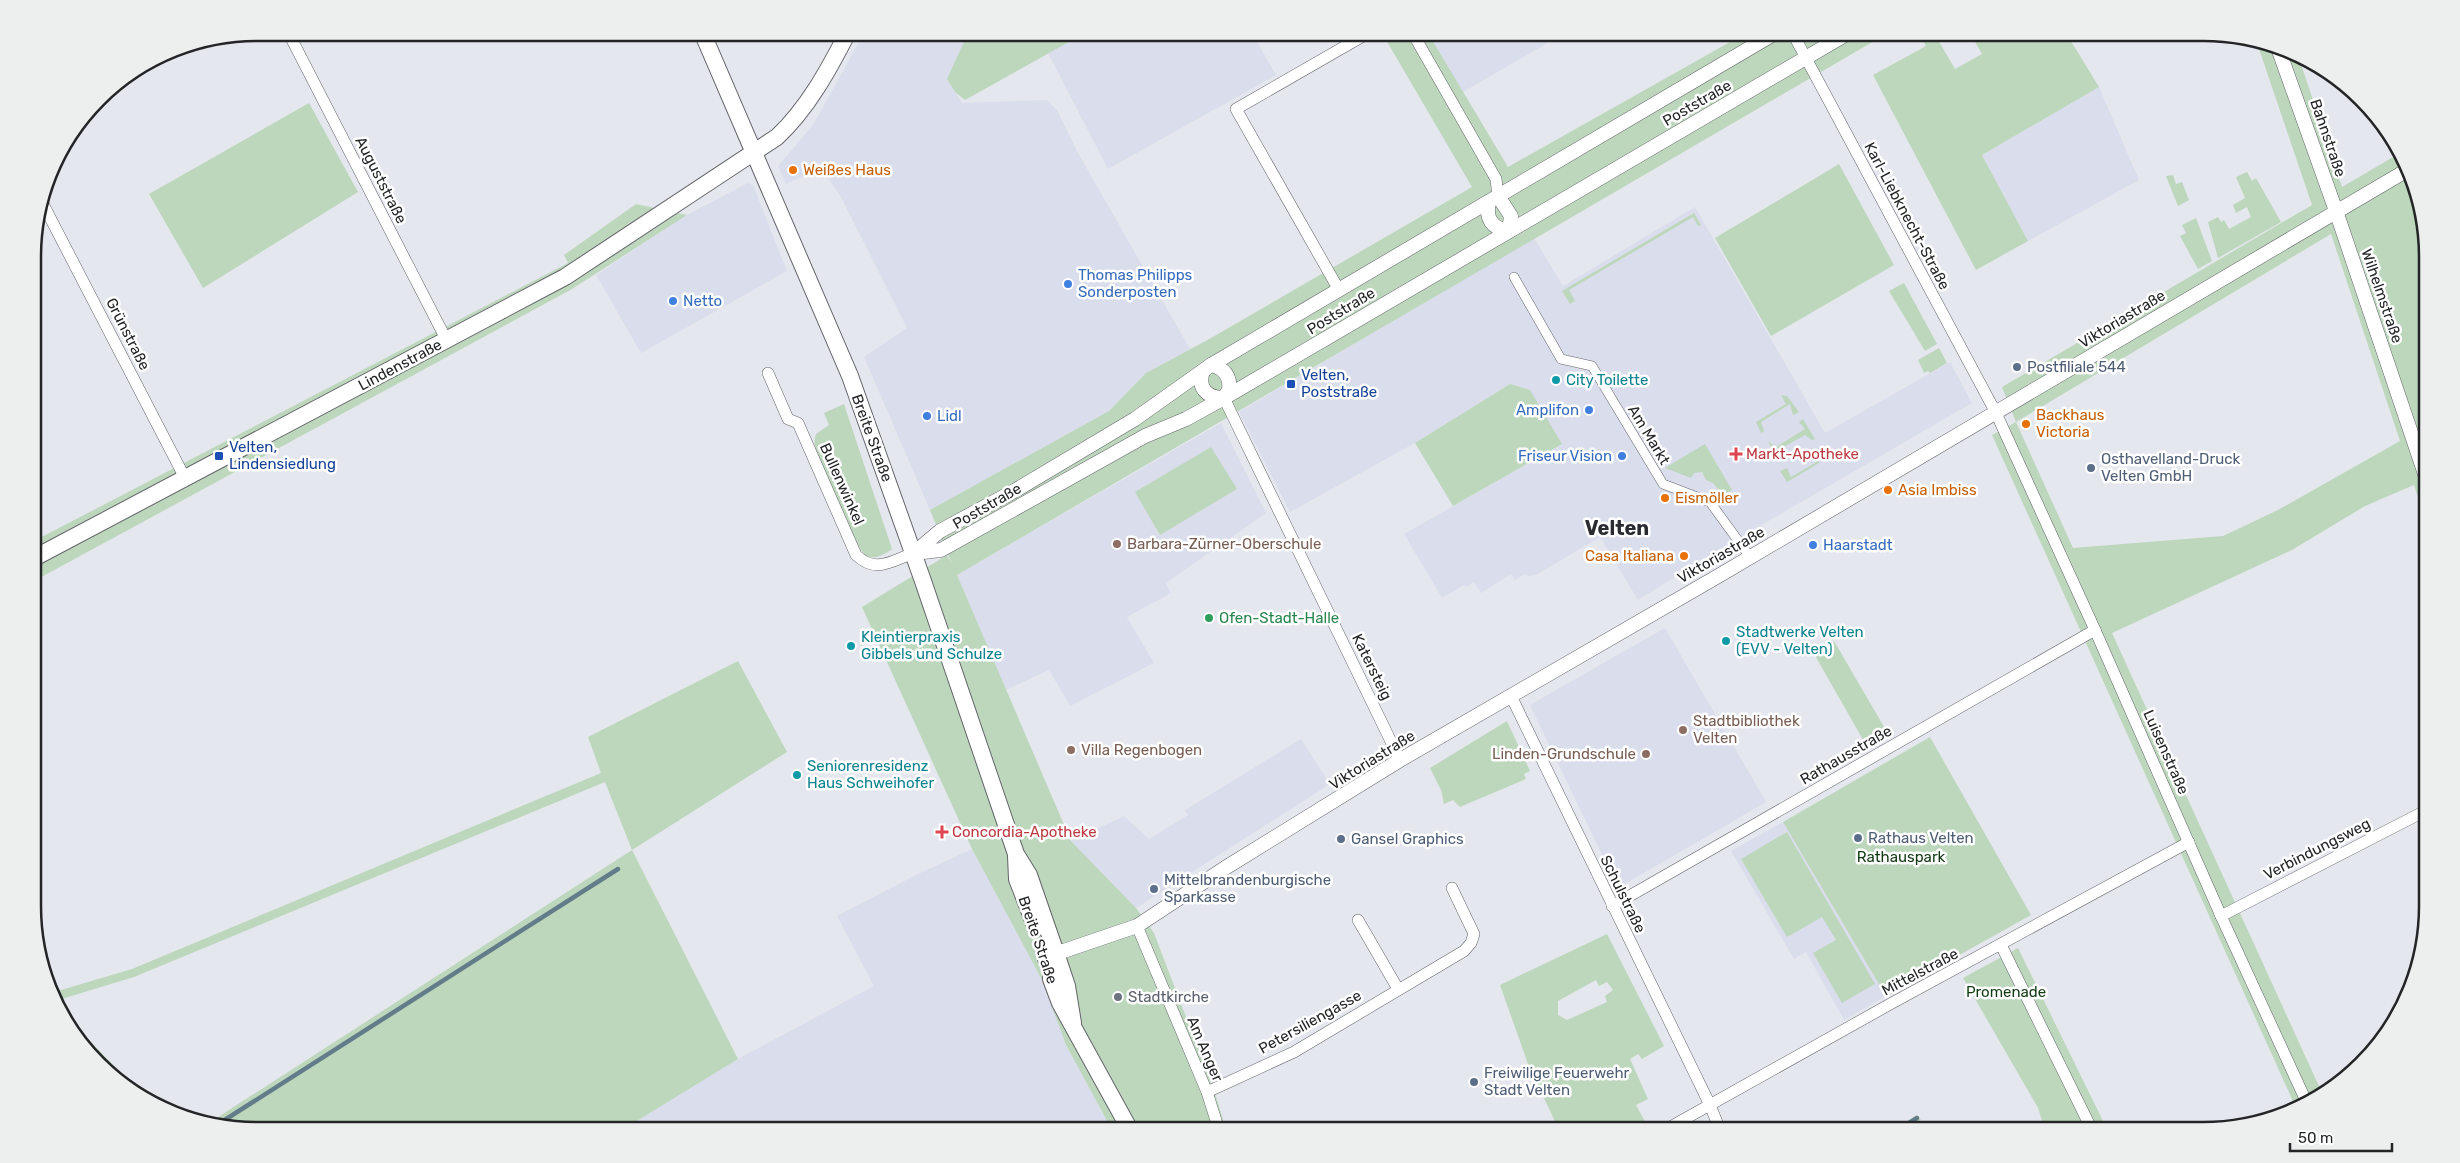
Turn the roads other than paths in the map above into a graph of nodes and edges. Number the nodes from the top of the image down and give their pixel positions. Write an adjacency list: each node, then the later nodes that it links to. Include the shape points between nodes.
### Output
1 (293, 41): 19 (street, Auguststraße)
2 (706, 41): 11 (main road, Breite Straße)
3 (844, 41): 11 (main road, Lindenstraße, via 795,120)
4 (1354, 41): 18 (street, Poststraße, via 1236,109)
5 (1417, 41): 13 (street, via 1496,179)
6 (1762, 41): 13 (street, Poststraße)
7 (1796, 41): 10 (street, Karl-Liebknecht-Straße)
8 (1834, 41): 10 (street, Poststraße)
9 (2281, 56): 15 (street, Bahnstraße)
10 (1805, 58): 16 (street, Poststraße); 23 (street, Karl-Liebknecht-Straße)
11 (755, 153): 19 (main road, Lindenstraße, via 565,277); 26 (main road, Breite Straße, via 847,369)
12 (2401, 173): 15 (street, Viktoriastraße)
13 (1494, 199): 16 (street, via 1510,216); 16 (street, via 1487,210 1493,226); 18 (street, Poststraße)
14 (46, 210): 25 (street, Grünstraße)
15 (2336, 211): 23 (street, Viktoriastraße); 24 (street, Wilhelmstraße)
16 (1509, 231): 22 (street, Poststraße)
17 (1514, 277): 28 (street, Am Markt, via 1561,359 1592,366 1663,484 1710,502)
18 (1339, 290): 20 (street, Poststraße)
19 (446, 341): 25 (main road, Lindenstraße)
20 (1207, 368): 22 (street, via 1200,378 1204,390 1213,398); 22 (street, via 1220,367 1228,377 1230,390); 26 (street, Poststraße, via 1135,419 940,531)
21 (768, 373): 26 (street, Bullenwinkel, via 788,419 798,423 856,555 866,564 876,566)
22 (1224, 398): 26 (street, Poststraße, via 1146,436 941,550); 31 (street, Katersteig)
23 (1996, 413): 28 (street, Viktoriastraße); 29 (street, Luisenstraße)
24 (2419, 456)
25 (185, 478): 27 (main road, Lindenstraße)
26 (914, 553): 40 (main road, Breite Straße, via 1016,854 1029,874)
27 (41, 554)
28 (1750, 557): 30 (street, Viktoriastraße)
29 (2095, 630): 33 (street, Luisenstraße); 35 (street, Rathausstraße)
30 (1511, 696): 31 (street, Viktoriastraße); 35 (street, Schulstraße)
31 (1400, 760): 38 (street, Viktoriastraße)
32 (2419, 814): 36 (street, Verbindungsweg)
33 (2189, 842): 36 (street, Luisenstraße); 39 (street, Mittelstraße)
34 (1452, 888): 41 (street, Petersiliengasse, via 1474,934 1471,943 1464,951)
35 (1612, 906): 44 (street, Schulstraße)
36 (2220, 916): 43 (street, Luisenstraße)
37 (1358, 920): 41 (street)
38 (1137, 926): 40 (street, Viktoriastraße); 42 (street, Am Anger)
39 (2001, 945): 44 (street, Mittelstraße); 49 (street)
40 (1051, 955): 45 (main road, Breite Straße, via 1067,986 1073,1023)
41 (1398, 989): 42 (street, Petersiliengasse, via 1294,1052)
42 (1207, 1092): 46 (street, Am Anger)
43 (2304, 1096)
44 (1710, 1105): 47 (street, Mittelstraße); 48 (street, Schulstraße)
45 (1126, 1122)
46 (1216, 1122)
47 (1679, 1122)
48 (1717, 1122)
49 (2088, 1122)

